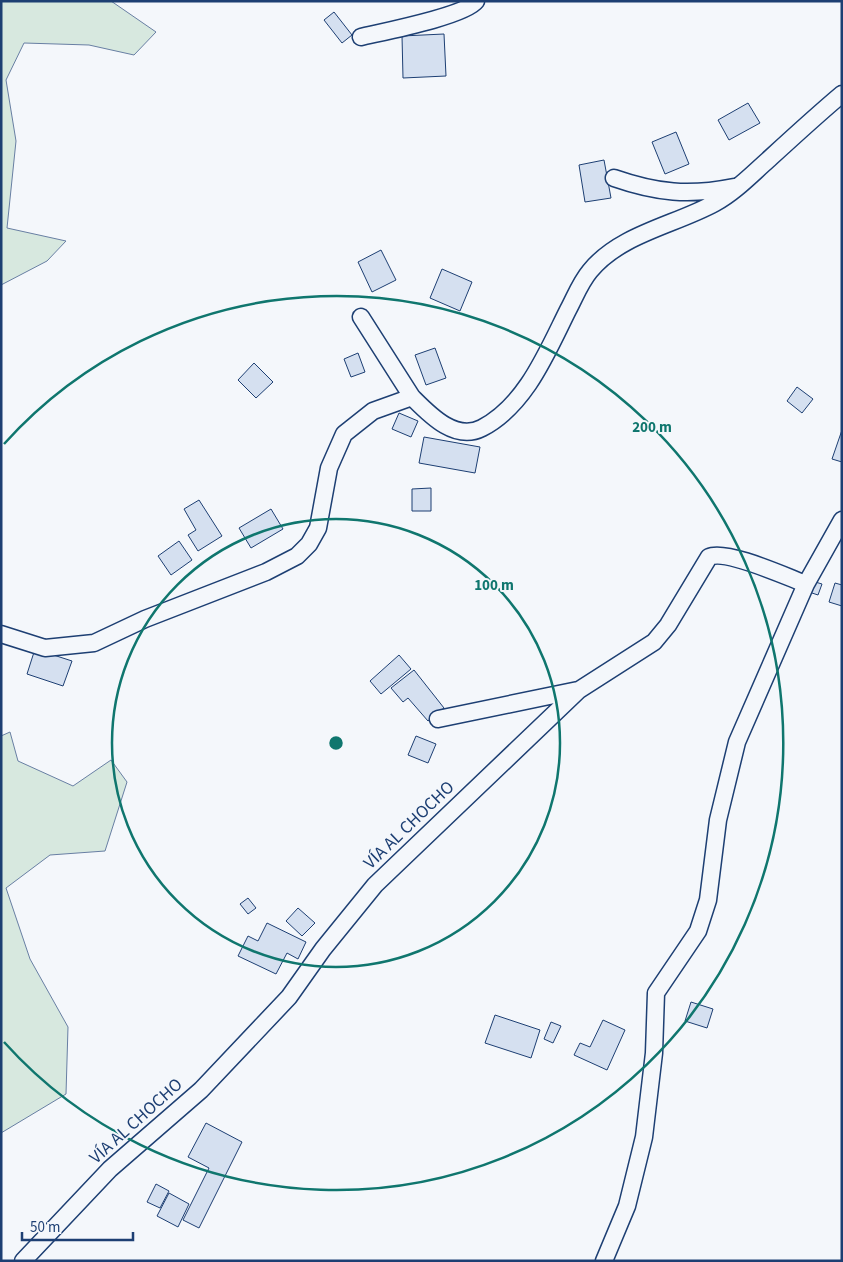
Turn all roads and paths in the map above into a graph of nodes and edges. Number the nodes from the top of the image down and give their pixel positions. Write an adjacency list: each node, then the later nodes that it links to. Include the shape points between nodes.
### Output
1 (476, 1): 2 (street, via 465,9)
2 (360, 38)
3 (842, 94): 5 (street)
4 (614, 178): 5 (street, via 645,188 677,193 709,192)
5 (740, 186): 7 (street, via 716,202 606,253 583,280 523,392 498,418 481,429 467,433 450,428 430,415)
6 (361, 316): 7 (street)
7 (412, 397): 10 (street, via 373,411 344,434 329,468 318,528 297,556 94,643 45,648)
8 (842, 520): 9 (street)
9 (806, 584): 11 (street, VÍA AL CHOCHO, via 714,554 705,562 668,625 654,642); 14 (street, via 737,742 718,820 708,900 698,931 656,993 654,1053 644,1137 627,1206)
10 (1, 634)
11 (579, 690): 12 (street); 13 (street, VÍA AL CHOCHO, via 375,885 289,997 202,1090 110,1169)
12 (438, 719)
13 (23, 1261)
14 (604, 1261)

